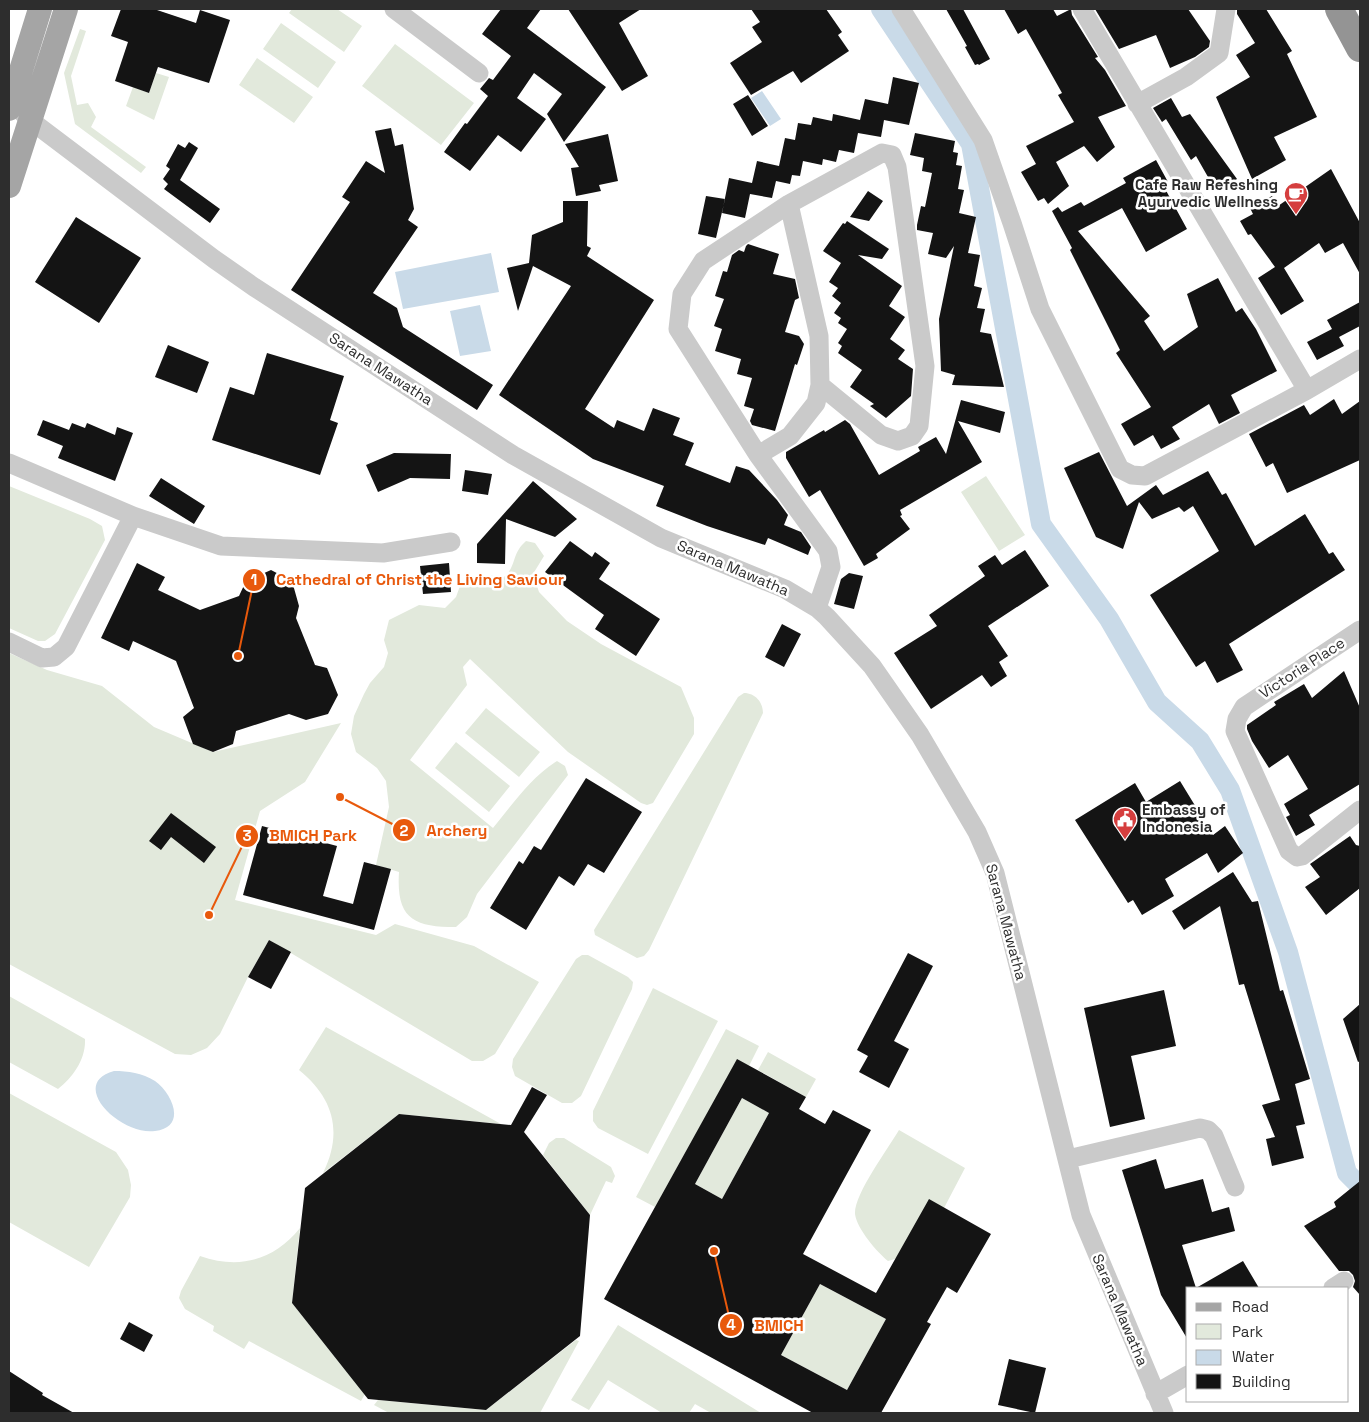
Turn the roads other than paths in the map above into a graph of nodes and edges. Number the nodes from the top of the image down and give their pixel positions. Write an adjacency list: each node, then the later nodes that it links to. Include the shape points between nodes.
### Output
1 (40, 9): 10 (main road)
2 (66, 9): 12 (main road)
3 (394, 9): 9 (street)
4 (901, 9): 17 (street, via 983,140 1040,309 1120,469 1132,475 1145,476)
5 (1082, 9): 11 (street)
6 (1226, 9): 11 (street, via 1219,53 1186,77)
7 (1339, 9): 8 (highway)
8 (1360, 48)
9 (479, 73)
10 (10, 103): 12 (street, Sarana Mawatha)
11 (1137, 104): 17 (street)
12 (30, 120): 13 (main road); 22 (street, Sarana Mawatha, via 214,259 513,455 660,538 785,589)
13 (9, 186)
14 (789, 204): 16 (street, via 819,336); 16 (street, via 882,153 892,155 897,167 925,366 919,426 912,436 898,441 881,435); 18 (street, via 703,261 682,294 678,329)
15 (1360, 359): 17 (street)
16 (820, 386): 18 (street, via 816,403 790,436)
17 (1308, 390)
18 (758, 455): 22 (street, via 828,550 831,567)
19 (9, 462): 20 (street)
20 (134, 516): 21 (street, via 221,546 383,553); 24 (street, via 66,648 54,656 42,658)
21 (451, 542)
22 (817, 608): 26 (street, Sarana Mawatha, via 872,666 920,735 978,832 995,873)
23 (1360, 630): 25 (street, Victoria Place, via 1244,707 1235,731 1289,851 1297,857)
24 (9, 642)
25 (1360, 810)
26 (1068, 1159): 27 (street, via 1200,1128 1214,1136); 29 (street, Sarana Mawatha, via 1081,1215)
27 (1235, 1187)
28 (1186, 1376): 29 (street)
29 (1155, 1394): 30 (street, Sarana Mawatha)
30 (1164, 1413)

